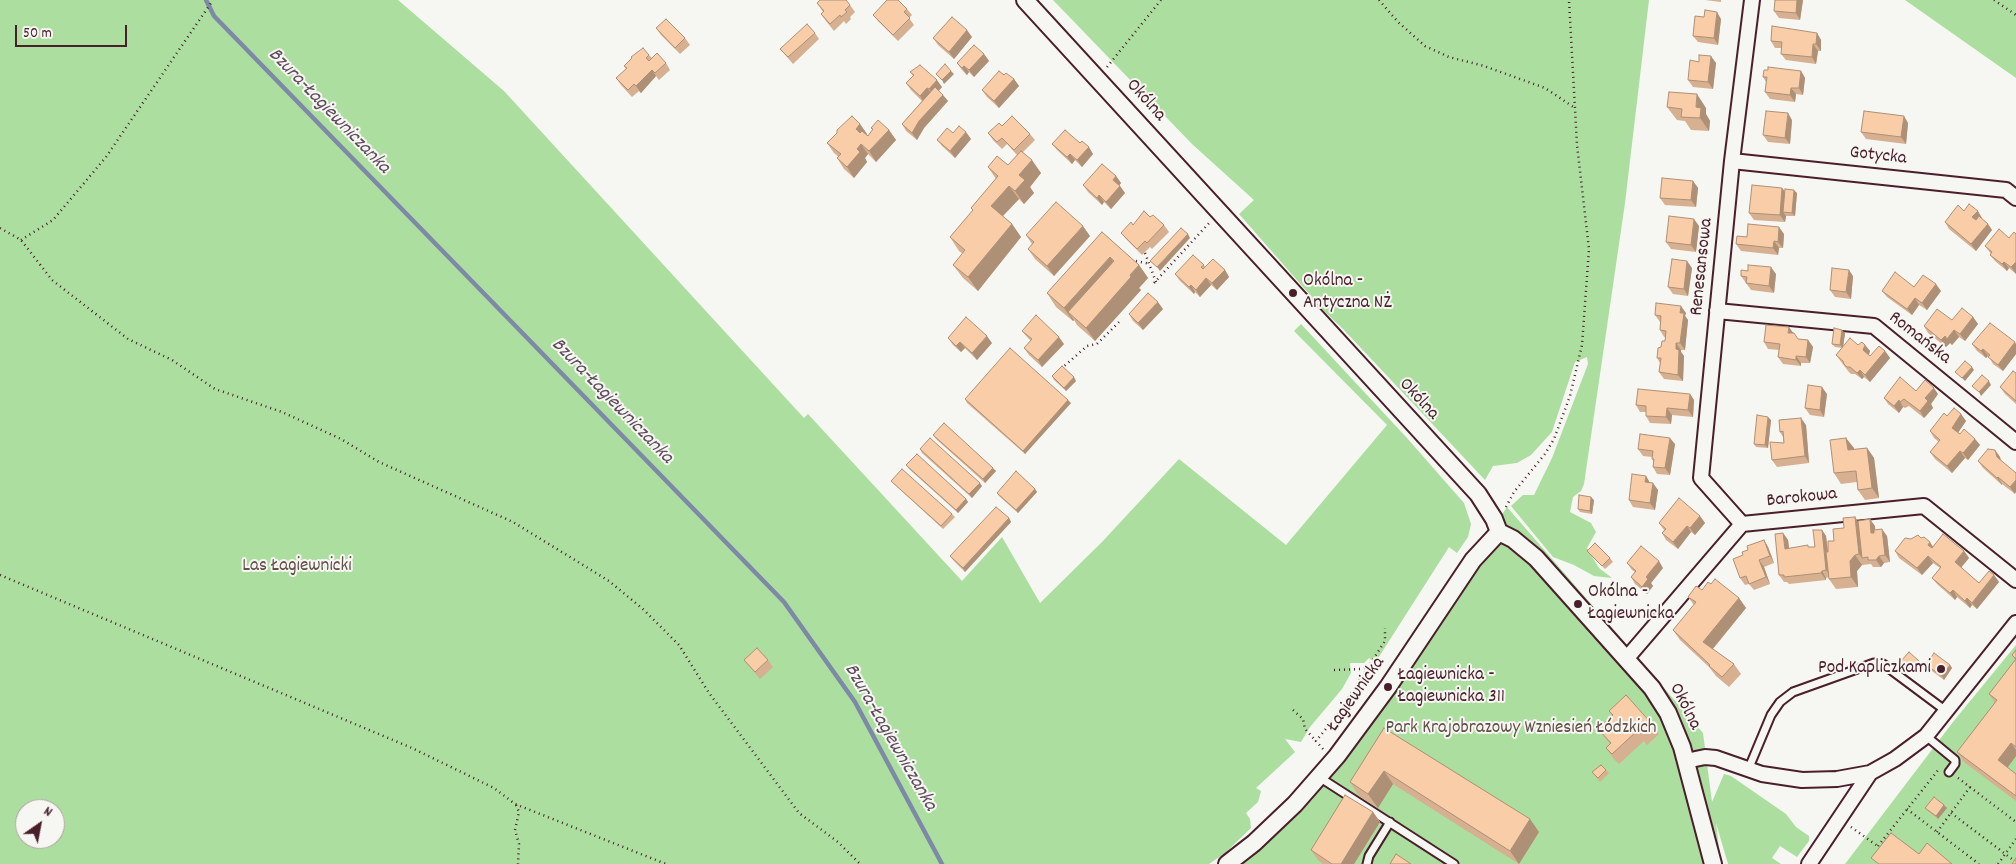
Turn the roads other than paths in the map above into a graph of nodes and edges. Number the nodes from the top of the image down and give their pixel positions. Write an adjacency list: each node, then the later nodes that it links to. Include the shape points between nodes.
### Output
1 (1025, 0): 8 (street, Okólna, via 1478,494)
2 (1752, 0): 3 (street, Renesansowa)
3 (1732, 161): 4 (street, Gotycka, via 2006,190); 5 (street, Renesansowa)
4 (2016, 198)
5 (1717, 311): 6 (street, Romańska, via 1874,326); 7 (street, Renesansowa, via 1701,478)
6 (2016, 442)
7 (1742, 524): 9 (street, Barokowa, via 1924,506); 11 (street, Barokowa)
8 (1500, 532): 11 (street, Okólna, via 1536,558); 18 (street, Łagiewnicka, via 1473,560 1358,729)
9 (2016, 580)
10 (2016, 623): 12 (street)
11 (1627, 658): 14 (street, Okólna, via 1660,700 1677,733)
12 (1946, 711): 13 (street); 15 (lane, via 1883,664 1874,663 1793,692 1780,702 1771,714)
13 (1926, 736): 16 (lane, via 1955,760); 17 (street)
14 (1686, 761): 15 (street, via 1716,758); 23 (street, Okólna)
15 (1748, 770): 17 (street, via 1802,780 1837,779)
16 (1949, 772)
17 (1870, 773): 24 (street)
18 (1319, 777): 19 (lane); 20 (street, Łagiewnicka, via 1275,824)
19 (1390, 822): 21 (lane); 22 (lane)
20 (1227, 864)
21 (1367, 864)
22 (1454, 864)
23 (1712, 864)
24 (1809, 864)

